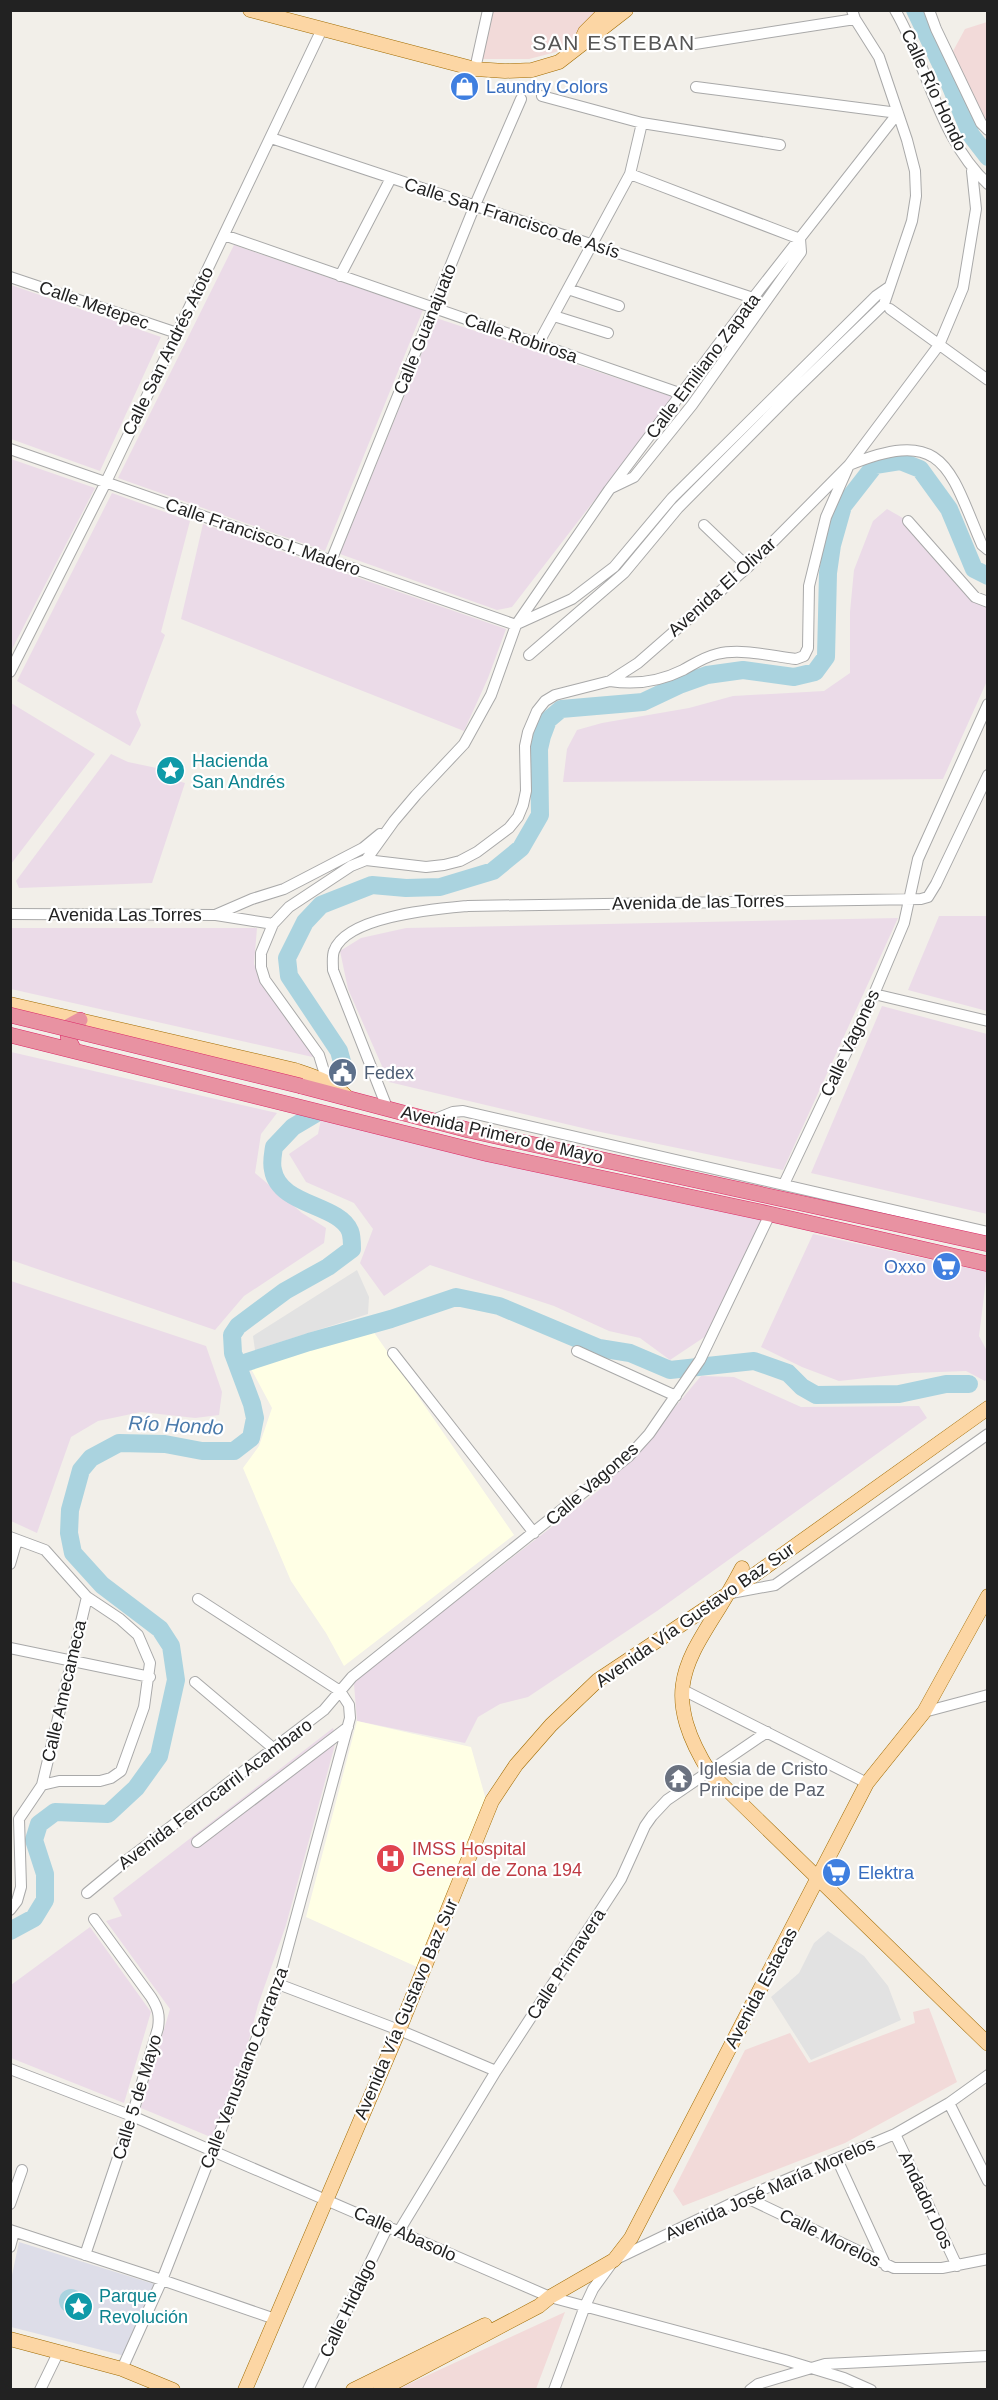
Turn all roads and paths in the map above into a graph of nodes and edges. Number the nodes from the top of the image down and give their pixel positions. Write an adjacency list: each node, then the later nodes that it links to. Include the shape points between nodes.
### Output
1 (488, 10): 11 (street)
2 (607, 10): 10 (main road, via 585,32)
3 (626, 10): 10 (main road)
4 (895, 10): 20 (street, Calle Río Hondo)
5 (929, 10): 17 (street, Calle Río Hondo)
6 (260, 12): 8 (main road)
7 (854, 15): 9 (street); 15 (street, via 879,57)
8 (322, 30): 11 (main road); 18 (street, Calle San Andrés Atoto)
9 (695, 44)
10 (579, 47): 11 (main road, via 559,62 532,70)
11 (475, 69)
12 (696, 87): 15 (street)
13 (542, 96): 16 (street)
14 (521, 99): 24 (street, Calle Guanajuato)
15 (898, 113): 26 (street, Calle Emiliano Zapata); 51 (street, via 915,171 916,196 905,247 890,287 876,296 672,498)
16 (642, 123): 19 (street); 21 (street)
17 (987, 130)
18 (271, 138): 22 (street, Calle San Francisco de Asís); 25 (street, Calle San Andrés Atoto)
19 (780, 144)
20 (972, 171): 23 (street); 39 (street, Avenida El Olivar, via 976,209 963,288)
21 (630, 174): 26 (street); 27 (street)
22 (391, 178): 24 (street, Calle San Francisco de Asís); 28 (street)
23 (987, 184)
24 (475, 205): 27 (street, Calle San Francisco de Asís); 33 (street, Calle Guanajuato)
25 (224, 236): 28 (street, Calle Robirosa); 36 (street, Calle San Andrés Atoto)
26 (800, 239): 31 (street, Calle Emiliano Zapata); 45 (street, via 801,252 692,405 634,477)
27 (592, 244): 30 (street); 31 (street, Calle San Francisco de Asís)
28 (340, 276): 33 (street, Calle Robirosa)
29 (10, 277): 36 (street, Calle Metepec)
30 (568, 289): 32 (street); 35 (street)
31 (753, 298): 41 (street, Calle Emiliano Zapata)
32 (618, 306)
33 (434, 308): 38 (street, Calle Robirosa); 49 (street, Calle Guanajuato)
34 (890, 309): 39 (street)
35 (554, 316): 37 (street); 38 (street)
36 (177, 333): 44 (street, Calle San Andrés Atoto)
37 (608, 333)
38 (538, 344): 41 (street, Calle Robirosa)
39 (939, 345): 40 (street); 43 (street, Avenida El Olivar)
40 (987, 380)
41 (682, 394): 45 (street, Calle Emiliano Zapata)
42 (10, 449): 44 (street, Calle Francisco I. Madero)
43 (849, 465): 48 (street, via 877,453 904,449 937,458 951,473); 50 (street, Avenida El Olivar); 56 (street, via 826,517 809,586 808,648 804,656 796,659 729,652 641,683)
44 (106, 482): 49 (street, Calle Francisco I. Madero); 55 (street, Calle San Andrés Atoto)
45 (609, 490): 53 (street, Calle Emiliano Zapata)
46 (908, 521): 52 (street, via 975,597)
47 (704, 525): 50 (street)
48 (987, 550)
49 (331, 561): 53 (street, Calle Francisco I. Madero)
50 (748, 567): 56 (street, Avenida El Olivar, via 638,663)
51 (619, 570): 53 (street, via 572,599); 54 (street)
52 (987, 602)
53 (516, 625): 59 (street, Calle Emiliano Zapata, via 491,695 464,744)
54 (529, 656)
55 (10, 672)
56 (610, 681): 60 (street, Avenida El Olivar, via 555,695 537,711 525,746 523,805 509,828 490,844 460,861 444,865 426,867)
57 (987, 704): 61 (street, Calle Vagones, via 918,859)
58 (987, 775): 61 (street, Avenida de las Torres, via 928,897)
59 (394, 821): 60 (street, Calle Emiliano Zapata); 63 (street, Avenida Las Torres, via 349,856 284,889)
60 (366, 860): 64 (street, via 311,891 288,907)
61 (909, 899): 65 (street, Calle Vagones, via 904,923); 74 (street, Avenida de las Torres, via 468,906 367,924 344,936 333,951 333,970)
62 (10, 914): 63 (street, Avenida Las Torres)
63 (215, 915): 64 (street)
64 (273, 924): 72 (street, via 261,953 265,980 319,1055)
65 (874, 994): 69 (street); 76 (street, Calle Vagones)
66 (10, 1004): 68 (main road, Avenida Primero de Mayo)
67 (10, 1015): 73 (highway, Avenida Primero de Mayo, bridge)
68 (80, 1020): 71 (highway, via 69,1026 68,1039); 72 (main road, Avenida Primero de Mayo, via 296,1070)
69 (987, 1021)
70 (10, 1035): 71 (highway, Avenida Primero de Mayo)
71 (74, 1050): 78 (highway, Avenida Primero de Mayo, via 488,1154)
72 (327, 1081): 73 (main road, Avenida Primero de Mayo)
73 (349, 1099): 74 (highway, Avenida Primero de Mayo)
74 (388, 1110): 75 (highway, Avenida Primero de Mayo)
75 (432, 1121): 76 (street, Avenida Primero de Mayo, via 463,1112); 81 (highway, Avenida Primero de Mayo, bridge)
76 (784, 1185): 77 (street, Avenida Primero de Mayo)
77 (877, 1206): 79 (street, Avenida Primero de Mayo); 80 (street)
78 (770, 1214): 80 (highway, Avenida Primero de Mayo); 85 (street, Calle Vagones, via 700,1360)
79 (987, 1232)
80 (869, 1237): 82 (highway, Avenida Primero de Mayo)
81 (987, 1244)
82 (987, 1264)
83 (577, 1351): 85 (street)
84 (393, 1353): 88 (street)
85 (676, 1396): 88 (street, Calle Vagones, via 629,1456)
86 (987, 1408): 92 (main road, Avenida Vía Gustavo Baz Sur)
87 (987, 1434): 92 (street, via 775,1584)
88 (534, 1533): 101 (street, Calle Vagones, via 352,1677)
89 (14, 1539): 90 (street); 94 (street, via 45,1550)
90 (10, 1564)
91 (742, 1568): 92 (main road)
92 (729, 1593): 100 (main road, via 687,1662); 117 (main road, Avenida Vía Gustavo Baz Sur, via 598,1680 516,1765 492,1801)
93 (987, 1596): 103 (main road, Avenida Estacas)
94 (87, 1597): 97 (street, Calle Amecameca); 98 (street, via 138,1635 150,1663)
95 (198, 1599): 101 (street)
96 (10, 1647): 97 (street)
97 (70, 1661): 98 (street); 109 (street, Calle Amecameca)
98 (150, 1677): 109 (street, via 144,1707 121,1771 100,1781 59,1780)
99 (195, 1682): 106 (street)
100 (681, 1689): 105 (street); 107 (main road, via 686,1723)
101 (340, 1691): 104 (street, Calle Venustiano Carranza, via 349,1705); 106 (street, Avenida Ferrocarril Acambaro, via 324,1710)
102 (987, 1695): 103 (street)
103 (924, 1712): 108 (main road, Avenida Estacas)
104 (348, 1727): 111 (street, Avenida Ferrocarril Acambaro); 116 (street, Calle Venustiano Carranza)
105 (767, 1732): 107 (street, Calle Primavera); 108 (street)
106 (273, 1748): 113 (street, Avenida Ferrocarril Acambaro)
107 (710, 1773): 112 (main road); 120 (street, Calle Primavera, via 667,1800 652,1816 621,1879)
108 (867, 1783): 112 (main road, Avenida Estacas)
109 (42, 1785): 110 (street)
110 (15, 1819): 114 (street, via 21,1887)
111 (197, 1842)
112 (819, 1879): 118 (main road); 138 (main road, Avenida Estacas, via 635,2230)
113 (87, 1893)
114 (10, 1910)
115 (94, 1919): 123 (street, Calle 5 de Mayo, via 158,2006 160,2015)
116 (278, 1984): 117 (street); 125 (street, Calle Venustiano Carranza)
117 (399, 2030): 120 (street); 130 (main road, Avenida Vía Gustavo Baz Sur)
118 (987, 2044)
119 (10, 2069): 123 (street, Calle Abasolo)
120 (496, 2071): 134 (street, Calle Primavera)
121 (987, 2075): 122 (street, Avenida José María Morelos)
122 (949, 2103): 124 (street, Avenida José María Morelos); 128 (street)
123 (132, 2116): 125 (street, Calle Abasolo); 136 (street, Calle 5 de Mayo)
124 (895, 2134): 126 (street, Avenida José María Morelos); 140 (street, Andador Dos)
125 (213, 2151): 130 (street, Calle Abasolo); 141 (street, Calle Venustiano Carranza)
126 (837, 2159): 129 (street, Avenida José María Morelos); 139 (street)
127 (22, 2170): 131 (street)
128 (987, 2181)
129 (745, 2197): 138 (street, Avenida José María Morelos); 139 (street, Calle Morelos)
130 (325, 2199): 132 (street, Calle Abasolo); 144 (main road, Avenida Vía Gustavo Baz Sur)
131 (10, 2204)
132 (388, 2226): 134 (street, Calle Abasolo); 153 (street, Calle Hidalgo)
133 (13, 2231): 135 (street); 136 (street)
134 (399, 2231): 142 (street, Calle Abasolo)
135 (10, 2247)
136 (85, 2255): 141 (street)
137 (987, 2259): 140 (street, Calle Morelos)
138 (614, 2260): 142 (main road, Avenida José María Morelos); 143 (street, Avenida Estacas)
139 (886, 2266): 140 (street, Calle Morelos)
140 (957, 2266)
141 (162, 2280): 144 (street); 148 (street, Calle Venustiano Carranza)
142 (550, 2297): 143 (street, Calle Abasolo); 154 (main road, Avenida José María Morelos, via 532,2302); 155 (main road, Avenida José María Morelos, via 540,2306)
143 (585, 2306): 149 (street, Calle Abasolo); 156 (street, Avenida Estacas)
144 (275, 2319): 152 (main road, Avenida Vía Gustavo Baz Sur)
145 (10, 2339): 146 (main road)
146 (58, 2353): 148 (main road); 150 (street)
147 (987, 2356): 149 (street, via 825,2364)
148 (122, 2369): 151 (main road)
149 (809, 2369): 157 (street); 158 (street, Calle Abasolo)
150 (40, 2390)
151 (173, 2390)
152 (245, 2390)
153 (308, 2390)
154 (353, 2390)
155 (380, 2390)
156 (554, 2390)
157 (750, 2390)
158 (871, 2390)

